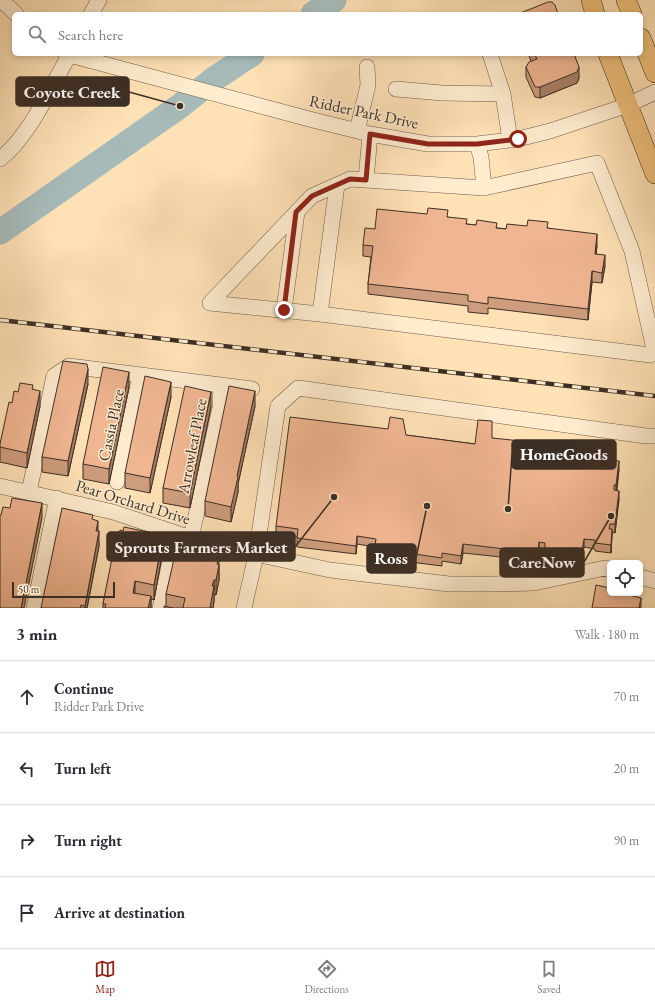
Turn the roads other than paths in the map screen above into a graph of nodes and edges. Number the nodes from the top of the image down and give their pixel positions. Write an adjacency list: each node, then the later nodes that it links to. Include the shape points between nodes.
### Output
1 (1, 0): 5 (street)
2 (98, 0): 6 (street)
3 (591, 0): 7 (main road)
4 (626, 0): 8 (main road)
5 (14, 12)
6 (92, 12)
7 (594, 12)
8 (631, 12)
9 (643, 43): 15 (main road)
10 (67, 56): 23 (street, via 34,119 8,153)
11 (72, 56): 20 (street, Ridder Park Drive)
12 (491, 56): 18 (street)
13 (609, 56): 19 (main road)
14 (367, 67): 20 (street, via 368,85)
15 (655, 73)
16 (396, 89): 18 (street)
17 (655, 92): 19 (street, Ridder Park Drive)
18 (503, 94): 21 (street)
19 (628, 104): 21 (street, Ridder Park Drive, via 550,131); 24 (main road)
20 (363, 132): 22 (street, Ridder Park Drive, via 428,144); 25 (street)
21 (510, 140): 22 (street, Ridder Park Drive)
22 (477, 144): 27 (street)
23 (0, 159)
24 (655, 174)
25 (366, 180): 26 (street, via 350,179); 27 (street)
26 (337, 185): 28 (street, via 312,196); 30 (street)
27 (484, 188): 31 (street, via 597,163 632,251)
28 (296, 212): 29 (street); 29 (street, via 210,303)
29 (284, 310): 30 (street)
30 (320, 314): 31 (street, via 650,355)
31 (655, 349)
32 (140, 375): 33 (street); 36 (street, Cassia Place); 38 (street, via 69,366 54,376)
33 (221, 385): 34 (street); 41 (street, Arrowleaf Place, via 220,408)
34 (252, 389)
35 (655, 436): 42 (street, via 298,388 278,406)
36 (117, 482)
37 (0, 486): 38 (street, Pear Orchard Drive)
38 (29, 492): 39 (street, Pear Orchard Drive)
39 (57, 498): 40 (street, Pear Orchard Drive, via 113,512); 46 (street)
40 (176, 533): 41 (street, Pear Orchard Drive); 47 (street)
41 (191, 538): 42 (street, Pear Orchard Drive)
42 (256, 555): 43 (street, Pear Orchard Drive, via 330,570 449,584 534,583); 48 (street)
43 (607, 569)
44 (643, 578): 45 (street)
45 (655, 581)
46 (34, 608)
47 (160, 608)
48 (244, 608)

